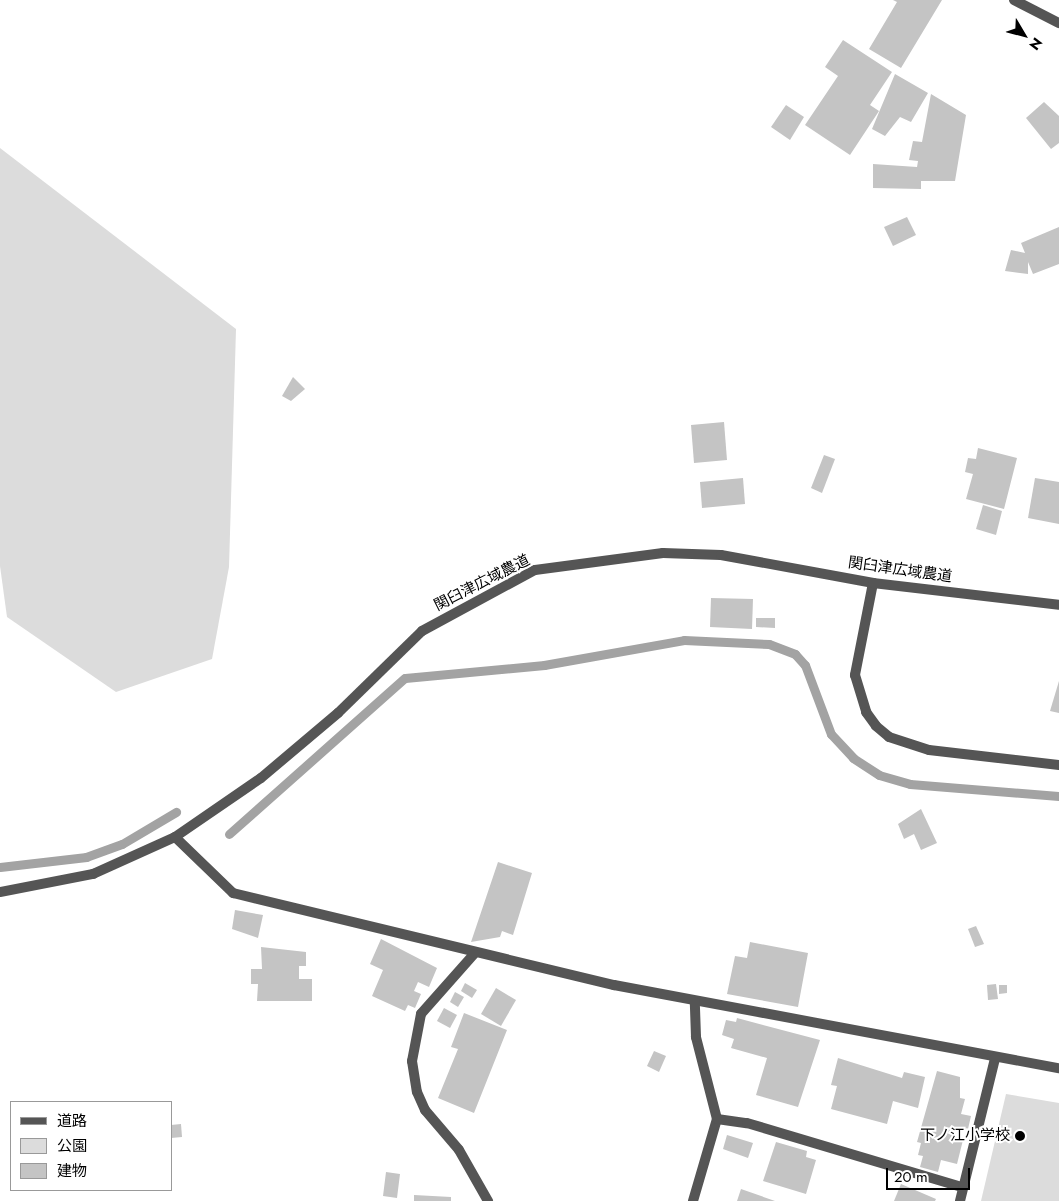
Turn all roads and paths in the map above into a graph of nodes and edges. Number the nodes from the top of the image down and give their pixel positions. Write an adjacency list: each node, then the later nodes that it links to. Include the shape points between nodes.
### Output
1 (1014, 0): 2 (street)
2 (1059, 23)
3 (873, 583): 4 (street, 関臼津広域農道); 5 (street, via 855,675 866,712 876,726 889,737 929,750); 6 (street, 関臼津広域農道, via 721,555 663,553 535,570 422,631 338,713 261,778)
4 (1059, 605)
5 (1059, 765)
6 (175, 838): 7 (street, 関臼津広域農道, via 93,874); 8 (street, via 233,893)
7 (0, 892)
8 (474, 954): 9 (street); 14 (street, via 421,1014 412,1062 417,1092 426,1110 459,1150)
9 (695, 1002): 10 (street); 12 (street, via 696,1037)
10 (996, 1058): 11 (street); 13 (street)
11 (1059, 1068)
12 (717, 1119): 13 (street, via 747,1122); 15 (street)
13 (962, 1187): 16 (street)
14 (488, 1201)
15 (693, 1201)
16 (960, 1201)

